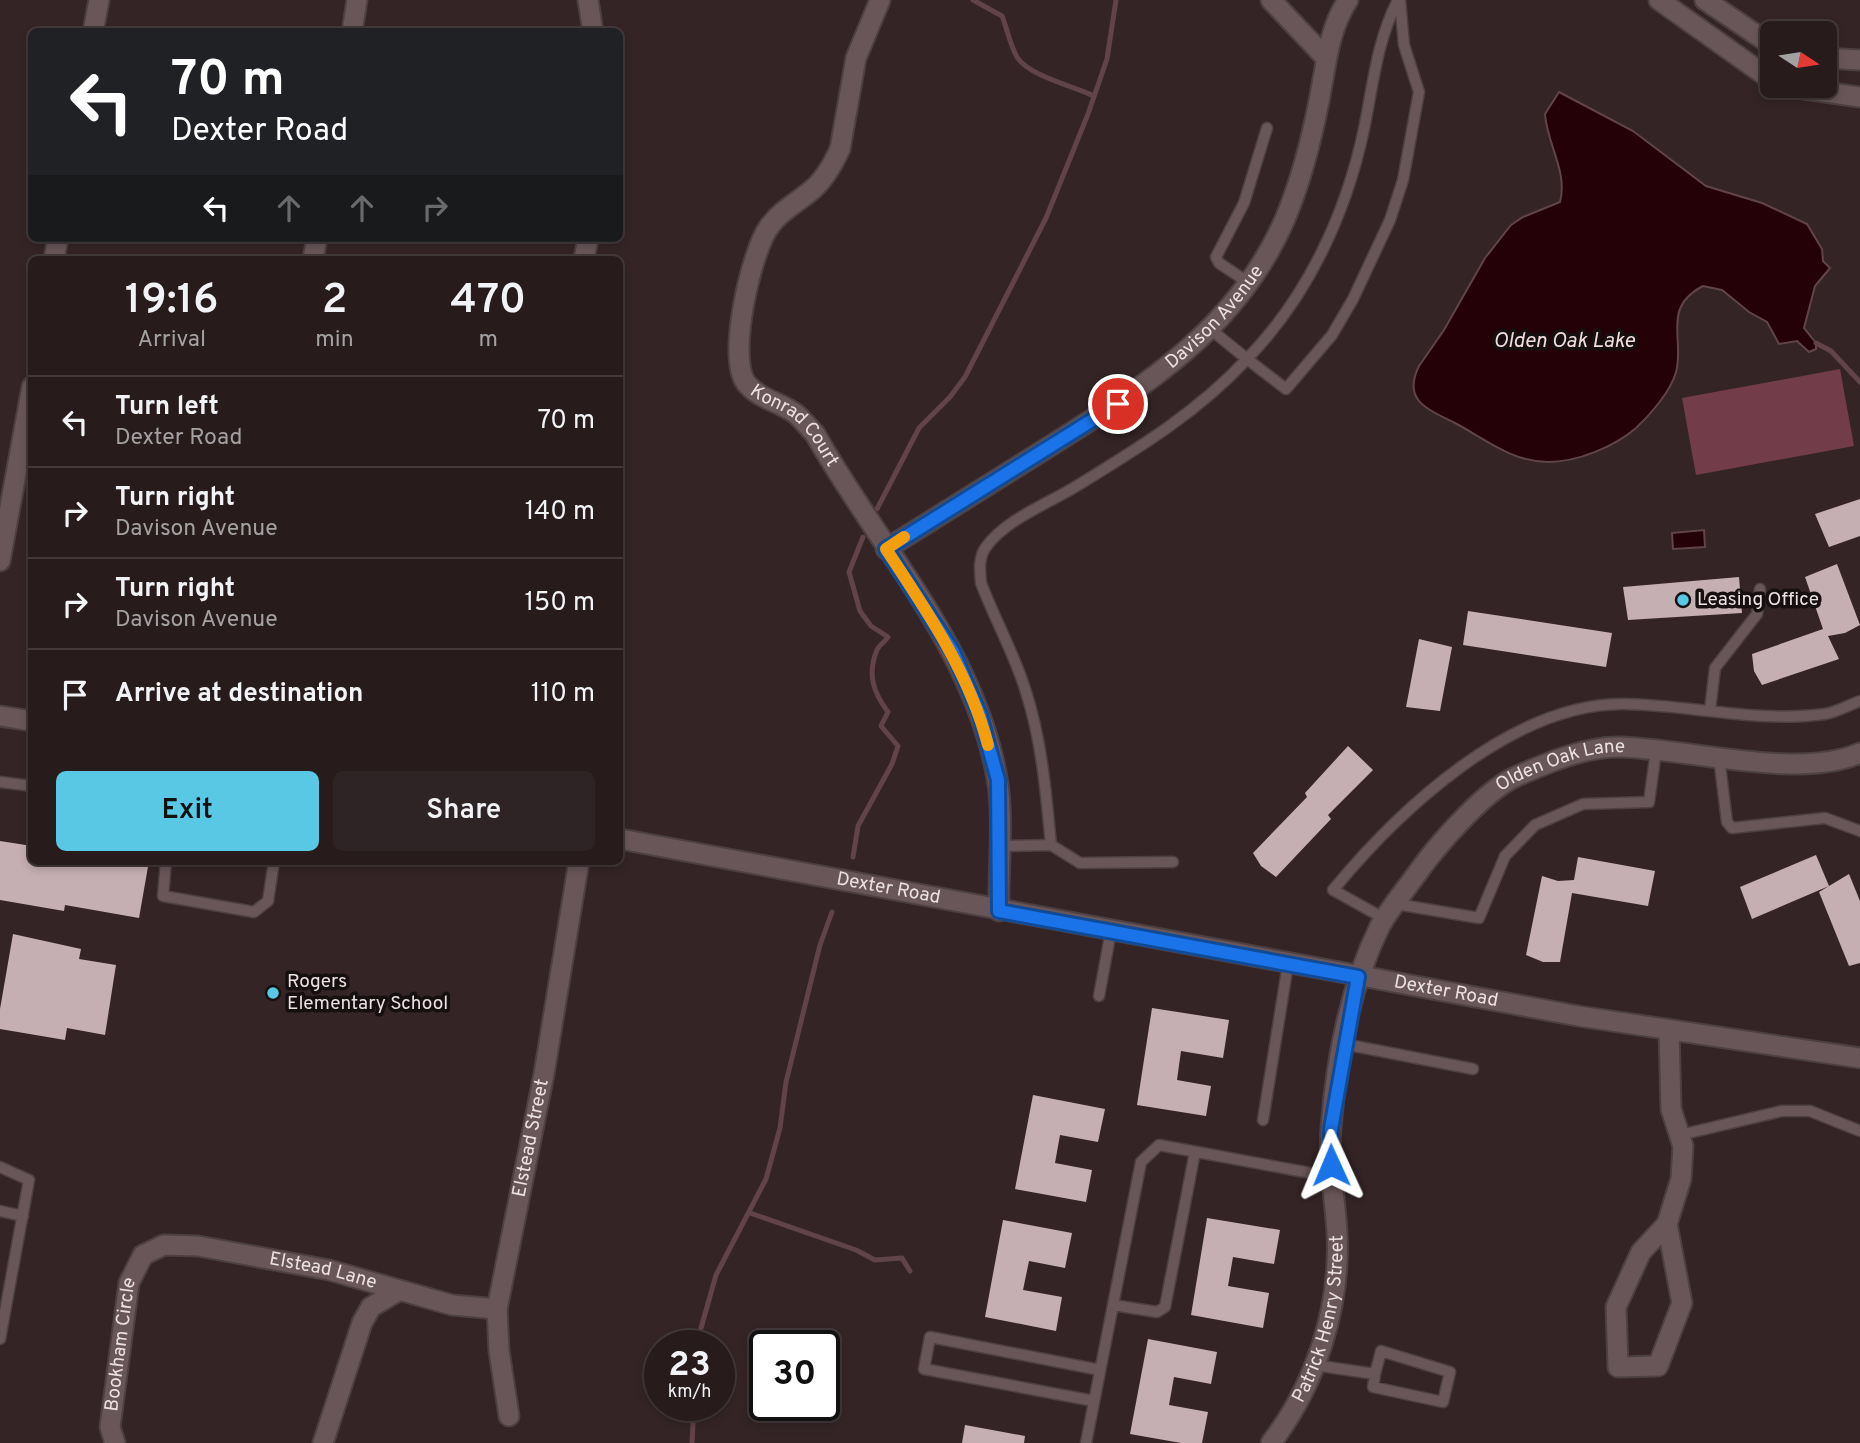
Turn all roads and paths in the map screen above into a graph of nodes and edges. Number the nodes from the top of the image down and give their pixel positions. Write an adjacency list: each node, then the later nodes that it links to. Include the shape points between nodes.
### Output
1 (99, 0): 10 (street)
2 (357, 0): 11 (street)
3 (588, 0): 12 (street)
4 (880, 0): 25 (street, Konrad Court, via 856,58 840,149 814,189 783,209 759,245 738,350 745,381 796,414 815,434)
5 (1271, 0): 14 (street)
6 (1348, 0): 14 (street, Davison Avenue)
7 (1399, 0): 23 (lane, via 1376,61 1356,163 1328,240 1286,311); 23 (lane, via 1404,44 1419,92 1403,180 1390,220 1332,335 1286,389)
8 (1658, 0): 17 (street)
9 (1705, 0): 13 (street)
10 (94, 28)
11 (353, 28)
12 (592, 28)
13 (1760, 37)
14 (1325, 57): 21 (street, Davison Avenue, via 1301,176 1285,220)
15 (1838, 59): 16 (street)
16 (1860, 60)
17 (1760, 73)
18 (1838, 94): 19 (street)
19 (1860, 97)
20 (1267, 128): 21 (lane, via 1244,204 1216,257)
21 (1249, 283): 22 (street, Davison Avenue)
22 (1210, 328): 23 (lane); 25 (street, Davison Avenue, via 1141,389)
23 (1247, 359): 39 (lane, via 1182,418 1003,530 985,548 979,564 981,583 1026,690 1042,755)
24 (28, 409): 26 (street)
25 (886, 549): 40 (street, via 953,652 980,715 998,780)
26 (0, 561)
27 (1760, 589): 29 (lane, via 1757,614 1715,668)
28 (1860, 701): 29 (lane, via 1828,714)
29 (1710, 710): 46 (lane, via 1622,704 1561,712 1493,745 1422,799 1365,852 1333,890)
30 (0, 716): 31 (street)
31 (28, 720)
32 (1656, 751): 34 (street, Olden Oak Lane); 46 (street, Olden Oak Lane, via 1618,747 1578,753 1512,778 1447,832); 46 (lane, via 1649,802 1583,804 1535,825 1505,856 1479,918)
33 (1860, 753): 34 (street, Olden Oak Lane, via 1841,761 1806,763)
34 (1719, 757): 37 (lane, via 1727,822 1732,828 1825,818)
35 (0, 782): 36 (lane)
36 (28, 786)
37 (1860, 831)
38 (623, 840): 45 (street, Dexter Road)
39 (1051, 845): 40 (lane); 41 (lane, via 1080,863)
40 (998, 846): 45 (street)
41 (1174, 862)
42 (166, 865): 43 (lane, via 163,896 254,912 268,901)
43 (273, 865)
44 (578, 865): 67 (street, Elstead Street, via 544,1074)
45 (999, 911): 47 (street, Dexter Road)
46 (1390, 911): 49 (street, Olden Oak Lane)
47 (1111, 931): 48 (street, Dexter Road); 50 (lane)
48 (1288, 964): 49 (street, Dexter Road); 55 (lane)
49 (1358, 977): 51 (street, Dexter Road); 52 (street, Patrick Henry Street)
50 (1099, 996)
51 (1669, 1030): 53 (street, Dexter Road); 57 (street, via 1671,1109)
52 (1344, 1044): 54 (lane); 60 (street, Patrick Henry Street, via 1331,1129)
53 (1860, 1058)
54 (1473, 1069)
55 (1264, 1120)
56 (1860, 1131): 57 (lane, via 1810,1111 1782,1111)
57 (1679, 1135): 63 (street, via 1681,1179)
58 (1195, 1152): 60 (lane); 66 (lane, via 1159,1145 1141,1161); 66 (lane, via 1165,1307 1157,1312)
59 (0, 1167): 62 (lane, via 29,1180)
60 (1332, 1177): 69 (street, Patrick Henry Street, via 1337,1277)
61 (0, 1211): 62 (lane)
62 (23, 1216): 68 (lane)
63 (1667, 1224): 63 (street, via 1641,1252 1616,1307 1618,1367 1658,1366 1682,1303)
64 (149, 1252): 65 (street, Elstead Lane, via 164,1245 198,1246 329,1270); 74 (street, Bookham Circle, via 129,1283 110,1427)
65 (398, 1292): 67 (street, Elstead Lane, via 452,1305); 75 (street, via 371,1307 362,1323)
66 (1113, 1305): 70 (lane)
67 (497, 1309): 73 (street, Elstead Street)
68 (0, 1339)
69 (1314, 1365): 71 (lane); 77 (street, Patrick Henry Street, via 1289,1419)
70 (1100, 1370): 72 (lane); 72 (lane, via 929,1337 924,1369)
71 (1375, 1374): 71 (lane, via 1381,1352 1450,1372 1443,1402 1373,1387)
72 (1094, 1401): 76 (lane)
73 (509, 1416)
74 (114, 1443)
75 (323, 1443)
76 (1086, 1443)
77 (1271, 1443)

